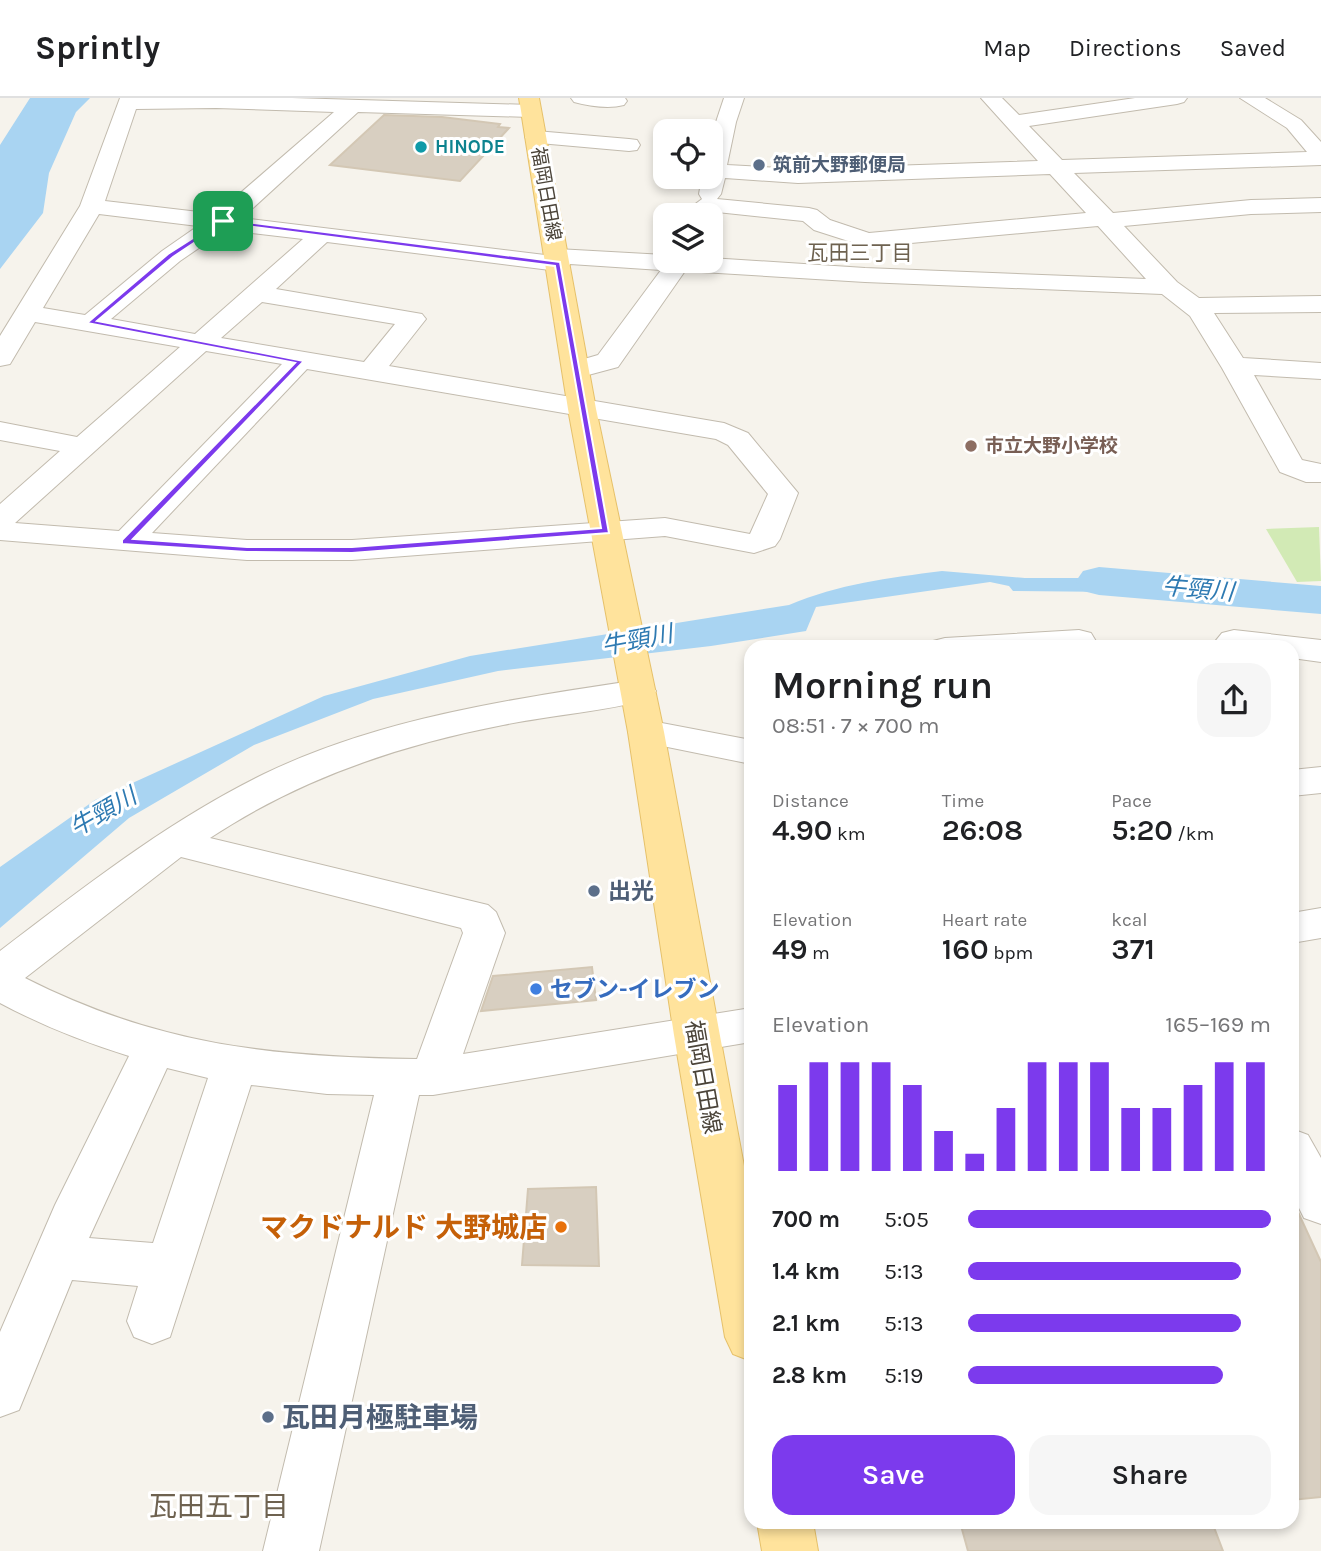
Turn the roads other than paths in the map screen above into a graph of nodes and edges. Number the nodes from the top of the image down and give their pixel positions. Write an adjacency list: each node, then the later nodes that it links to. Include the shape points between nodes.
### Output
1 (581, 98): 7 (street)
2 (734, 98): 12 (street)
3 (991, 98): 11 (street)
4 (1177, 98): 11 (street)
5 (1250, 98): 14 (street, via 1294,124)
6 (130, 100): 9 (street); 18 (street)
7 (617, 101)
8 (439, 103): 9 (street); 10 (street)
9 (353, 106): 21 (street)
10 (532, 115): 13 (street); 26 (main road, 福岡日田線)
11 (1015, 122): 15 (street)
12 (723, 137)
13 (629, 145)
14 (1321, 156): 15 (street)
15 (1056, 165): 16 (street, via 798,176); 20 (street)
16 (723, 171)
17 (1321, 205): 20 (street)
18 (92, 206): 21 (street); 35 (street)
19 (723, 211): 23 (street, via 808,215 822,225)
20 (1106, 219): 23 (street); 25 (street)
21 (223, 221): 22 (street); 36 (street, via 171,256)
22 (324, 233): 26 (street); 32 (street)
23 (867, 240): 30 (street)
24 (1156, 241): 25 (street)
25 (1128, 243): 31 (street)
26 (557, 260): 27 (street); 41 (main road, 福岡日田線)
27 (653, 262)
28 (723, 266): 30 (street)
29 (672, 273): 41 (street, via 608,361)
30 (939, 279): 31 (street)
31 (1168, 287): 34 (street)
32 (255, 292): 37 (street); 43 (street, via 413,319)
33 (1321, 304): 34 (street)
34 (1197, 306): 40 (street)
35 (28, 313): 36 (street); 38 (street)
36 (91, 323): 37 (street)
37 (200, 341): 39 (street); 46 (street)
38 (0, 358)
39 (300, 361): 43 (street); 51 (street)
40 (1235, 366): 42 (street); 47 (street, via 1286,461 1297,470)
41 (577, 370): 44 (main road, 福岡日田線)
42 (1321, 371)
43 (369, 373): 44 (street)
44 (582, 409): 50 (main road, 福岡日田線); 50 (street, via 724,432 738,439 783,493 764,539 754,544 665,527)
45 (0, 431): 46 (street)
46 (80, 446): 48 (street)
47 (1321, 473)
48 (0, 520)
49 (0, 531): 51 (street)
50 (606, 531): 51 (street, via 352,550 247,550); 54 (main road, 福岡日田線)
51 (126, 542)
52 (1299, 648): 53 (street)
53 (1321, 651)
54 (638, 691): 55 (main road, 福岡日田線); 57 (street, via 451,724 357,752 280,782)
55 (646, 732): 56 (street); 63 (main road, 福岡日田線)
56 (744, 751)
57 (181, 839): 60 (street); 66 (street, via 200,850 474,916 482,923 484,933)
58 (1321, 923): 59 (street)
59 (1299, 927)
60 (0, 974)
61 (0, 984): 64 (street, via 58,1014)
62 (744, 1026): 63 (street)
63 (695, 1035): 66 (street); 71 (main road, 福岡日田線)
64 (155, 1047): 65 (street); 69 (street)
65 (235, 1065): 66 (street, via 327,1076); 70 (street)
66 (417, 1077): 75 (street)
67 (1299, 1162): 68 (street)
68 (1321, 1203)
69 (56, 1257): 70 (street); 73 (street)
70 (169, 1267): 72 (street)
71 (744, 1299)
72 (152, 1321)
73 (4, 1371)
74 (786, 1529): 76 (main road)
75 (291, 1551)
76 (790, 1551)

